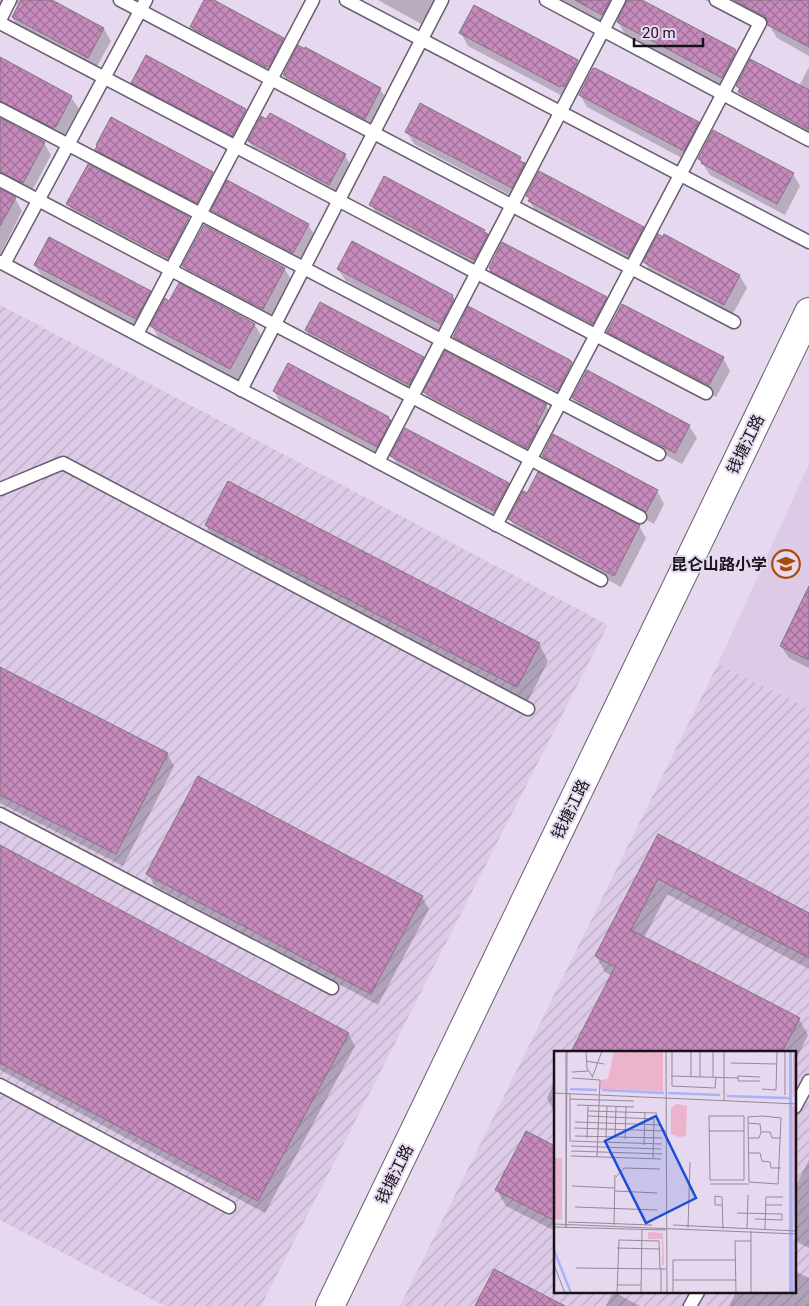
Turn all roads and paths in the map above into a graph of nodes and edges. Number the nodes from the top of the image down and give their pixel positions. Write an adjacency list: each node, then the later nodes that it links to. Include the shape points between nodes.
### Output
1 (10, 0): 10 (lane)
2 (120, 0): 9 (lane)
3 (313, 0): 14 (lane)
4 (346, 0): 12 (lane)
5 (442, 0): 12 (lane)
6 (546, 0): 11 (lane)
7 (619, 0): 11 (lane)
8 (716, 0): 15 (lane, via 760,23)
9 (143, 6): 13 (lane); 14 (lane)
10 (0, 22): 13 (lane)
11 (603, 30): 15 (lane); 17 (lane)
12 (422, 39): 17 (lane); 18 (lane)
13 (104, 78): 20 (lane); 21 (lane)
14 (272, 80): 18 (lane); 21 (lane)
15 (723, 94): 19 (lane); 22 (lane)
16 (0, 109): 20 (lane)
17 (561, 112): 22 (lane); 26 (lane)
18 (374, 133): 25 (lane); 26 (lane)
19 (809, 140)
20 (69, 144): 24 (lane); 27 (lane)
21 (236, 147): 25 (lane); 27 (lane)
22 (680, 174): 28 (lane); 31 (lane)
23 (0, 180): 24 (lane)
24 (38, 200): 29 (lane); 32 (lane)
25 (339, 200): 30 (lane); 33 (lane)
26 (512, 206): 31 (lane); 33 (lane)
27 (201, 214): 30 (lane); 32 (lane)
28 (809, 242)
29 (2, 263): 37 (lane)
30 (304, 268): 36 (lane); 39 (lane)
31 (631, 268): 35 (lane); 38 (lane)
32 (171, 270): 36 (lane); 37 (lane)
33 (477, 273): 38 (lane); 39 (lane)
34 (809, 312): 59 (street, 钱塘江路)
35 (734, 322)
36 (275, 325): 40 (lane); 42 (lane)
37 (137, 334): 40 (lane)
38 (596, 335): 41 (lane); 43 (lane)
39 (442, 340): 42 (lane); 43 (lane)
40 (241, 390): 46 (lane)
41 (706, 393)
42 (412, 397): 45 (lane); 46 (lane)
43 (560, 402): 44 (lane); 45 (lane)
44 (659, 454)
45 (530, 460): 48 (lane); 49 (lane)
46 (378, 462): 49 (lane)
47 (0, 489): 51 (lane, via 63,463)
48 (640, 518)
49 (496, 525): 50 (lane)
50 (601, 580)
51 (528, 709)
52 (0, 814): 53 (lane)
53 (332, 988)
54 (809, 1081): 56 (lane)
55 (0, 1085): 57 (lane)
56 (796, 1105)
57 (229, 1207)
58 (697, 1294): 60 (lane)
59 (330, 1306)
60 (690, 1306)

